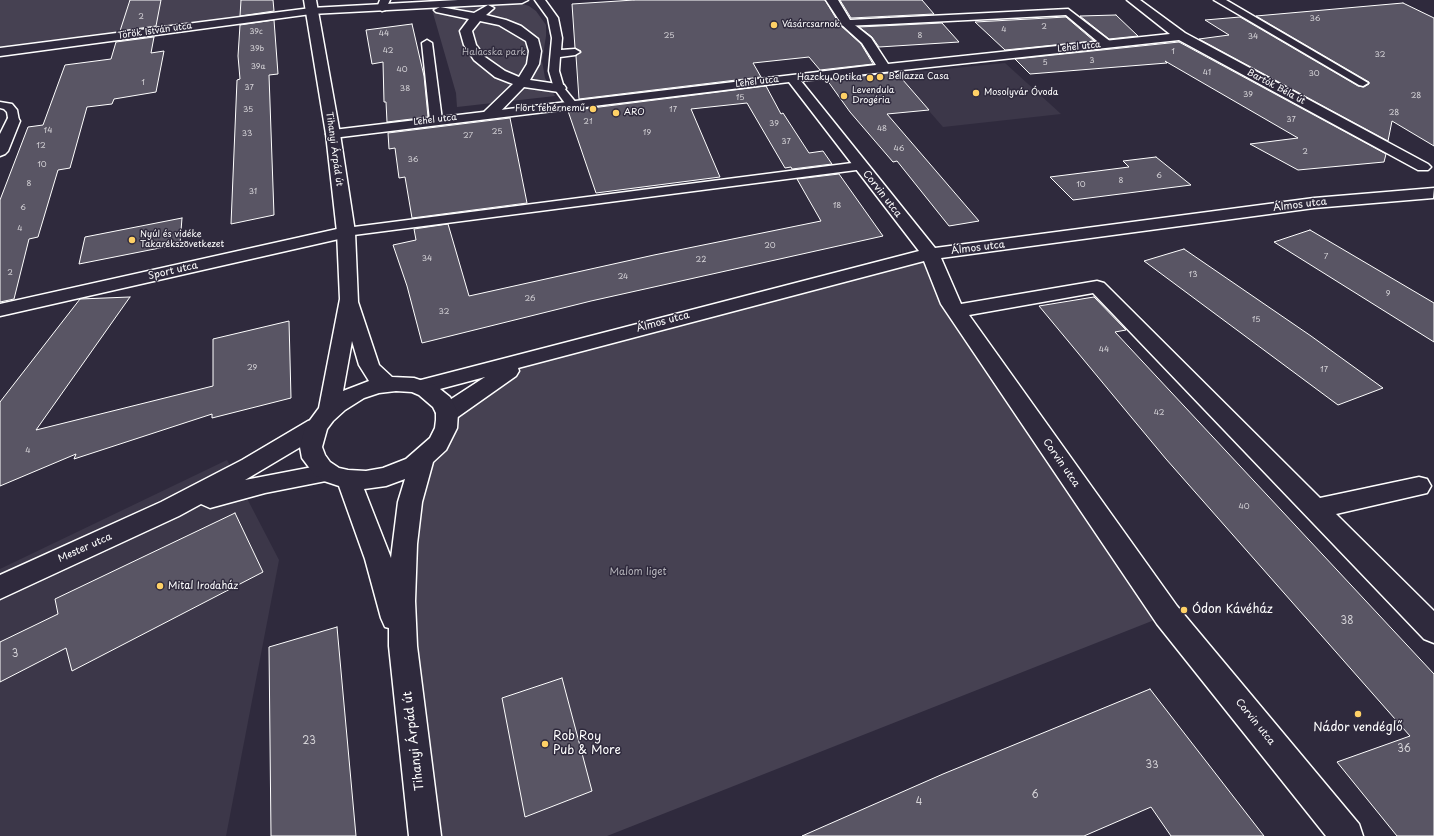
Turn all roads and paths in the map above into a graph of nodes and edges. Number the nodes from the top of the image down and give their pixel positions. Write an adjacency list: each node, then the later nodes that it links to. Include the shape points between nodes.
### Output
1 (521, 0): 6 (street, Török István utca)
2 (540, 0): 18 (lane, via 553,18 557,38)
3 (832, 0): 12 (street)
4 (1133, 0): 13 (street, Bartók Béla út)
5 (1219, 0): 22 (lane)
6 (383, 4): 7 (street, Török István utca)
7 (310, 5): 16 (street, Török István utca); 29 (street, Tihanyi Árpád út)
8 (490, 7): 10 (street)
9 (440, 10): 10 (street)
10 (478, 16): 21 (street, via 466,31 470,45 480,60 500,74); 21 (street, via 502,22 532,39 535,51 533,64)
11 (889, 21): 12 (street); 15 (lane, via 1068,12)
12 (847, 24): 19 (street, via 867,41)
13 (1181, 36): 15 (street, Lehel utca); 32 (street, Bartók Béla út)
14 (427, 43): 27 (lane)
15 (1107, 44): 19 (street, Lehel utca)
16 (0, 52)
17 (576, 52): 18 (lane)
18 (556, 54): 23 (lane, via 554,71)
19 (884, 68): 20 (street, Lehel utca)
20 (792, 78): 24 (street, Lehel utca); 31 (street, Corvin utca)
21 (521, 83): 23 (street); 26 (street)
22 (1363, 83)
23 (560, 88): 24 (lane)
24 (571, 104): 26 (street, Lehel utca)
25 (0, 105): 28 (lane, via 8,106 13,112)
26 (490, 114): 27 (street, Lehel utca)
27 (436, 120): 29 (street, Lehel utca)
28 (13, 121): 30 (street)
29 (333, 134): 34 (street, Tihanyi Árpád út)
30 (0, 151)
31 (860, 166): 34 (lane); 35 (street, Corvin utca)
32 (1428, 166): 33 (street, Bartók Béla út, via 1417,170 1415,175 1417,181)
33 (1433, 194): 35 (street, Álmos utca, via 1314,203)
34 (346, 232): 36 (street, Tihanyi Árpád út); 37 (street, Sport utca)
35 (930, 254): 38 (street, Corvin utca); 39 (street, Álmos utca)
36 (349, 299): 40 (street, Tihanyi Árpád út, via 369,365 374,374); 43 (street, Tihanyi Árpád út, via 340,357)
37 (0, 310)
38 (956, 311): 48 (street, via 1097,288); 53 (street, Corvin utca, via 1167,615)
39 (535, 357): 41 (street, Álmos utca); 42 (street, Álmos utca, via 492,380)
40 (388, 384): 41 (street, via 406,384); 43 (street, via 356,393)
41 (421, 388): 42 (street, via 438,398)
42 (447, 413): 44 (street, Tihanyi Árpád út, via 443,436)
43 (323, 419): 45 (street, Tihanyi Árpád út, via 312,440 312,452 317,464); 47 (street, Mester utca, via 250,466)
44 (422, 459): 45 (street, Tihanyi Árpád út, via 386,477 366,480); 51 (street, Tihanyi Árpád út, via 415,481 404,544)
45 (338, 476): 47 (street, Mester utca, via 236,491); 51 (street, Tihanyi Árpád út, via 359,505 378,559)
46 (1419, 486): 48 (street)
47 (170, 509): 49 (street, Mester utca)
48 (1315, 509): 50 (street)
49 (0, 587)
50 (1434, 630)
51 (403, 646): 52 (street, Tihanyi Árpád út)
52 (425, 836)
53 (1347, 836)

